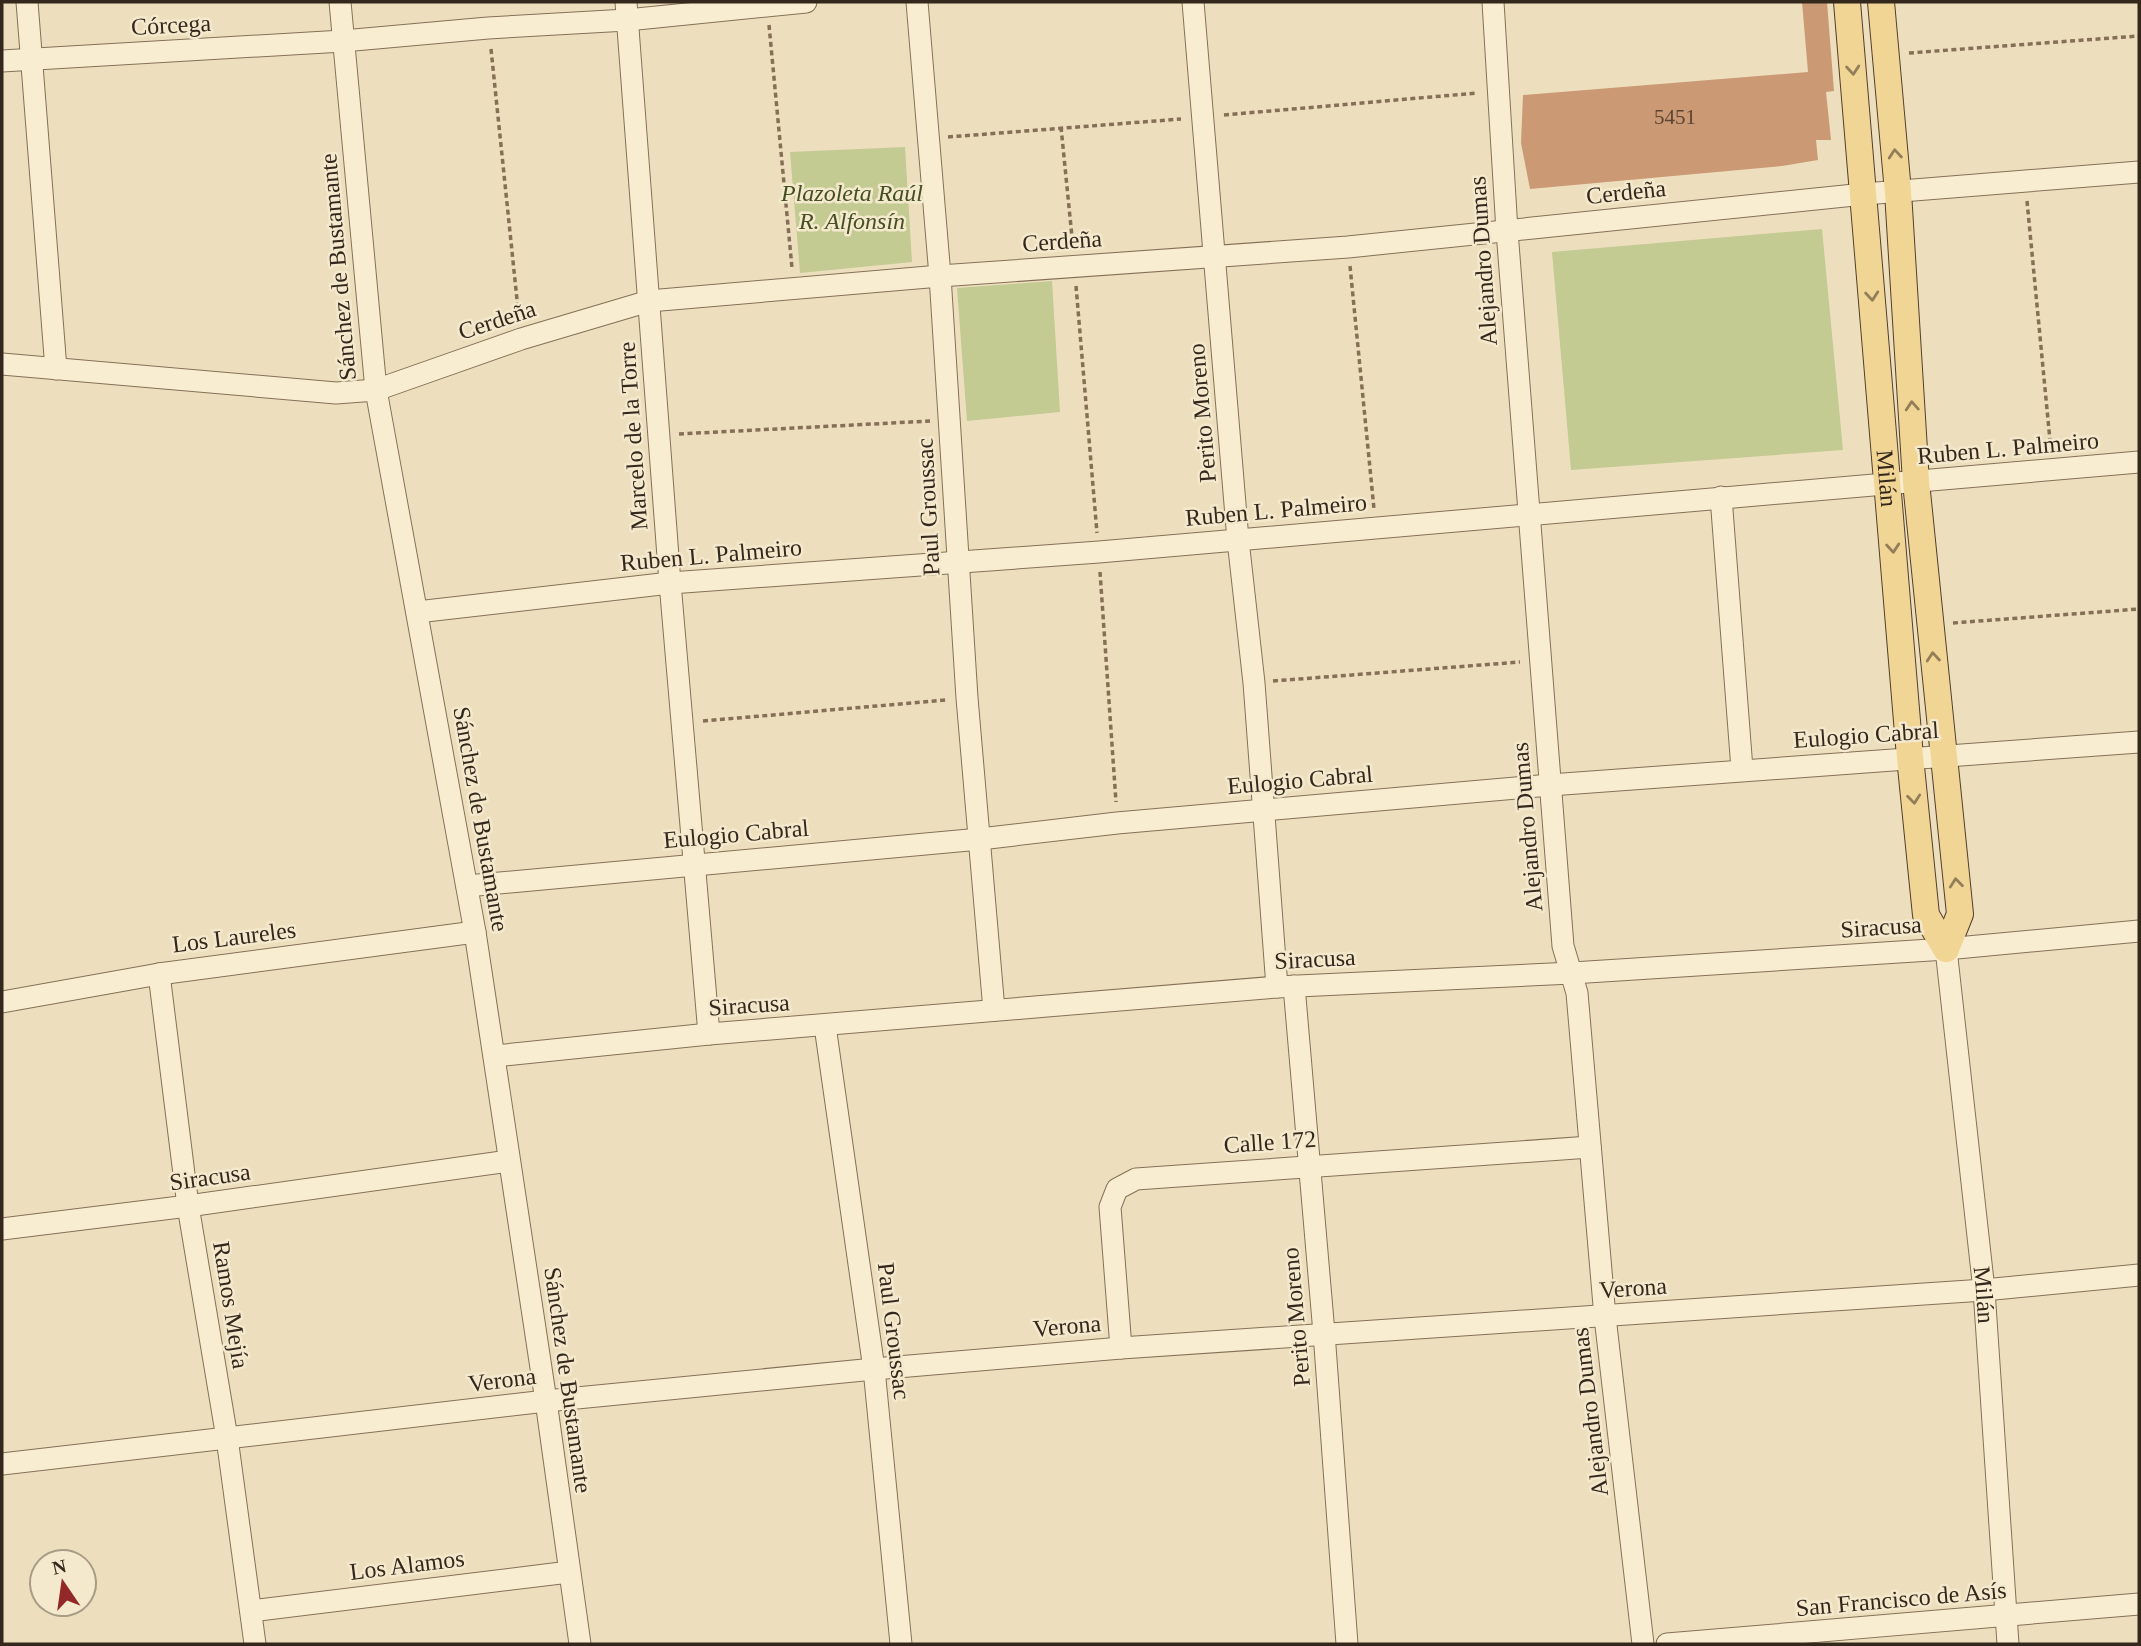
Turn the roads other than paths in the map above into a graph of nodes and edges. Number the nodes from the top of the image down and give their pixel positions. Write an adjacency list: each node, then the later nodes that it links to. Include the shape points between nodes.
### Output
1 (27, 2): 11 (street)
2 (340, 2): 10 (street, Sánchez de Bustamante)
3 (806, 2): 9 (street, Córcega)
4 (918, 2): 18 (street, Paul Groussac)
5 (1193, 2): 17 (street, Perito Moreno)
6 (1493, 2): 16 (street, Alejandro Dumas)
7 (1847, 2): 15 (main road, Milán, one-way to 15)
8 (1881, 2): 14 (main road, Milán, one-way to 8)
9 (626, 11): 10 (street, Córcega); 19 (street, Marcelo de la Torre)
10 (343, 41): 11 (street, Córcega); 22 (street, Sánchez de Bustamante)
11 (31, 60): 12 (street, Córcega); 21 (street)
12 (2, 61)
13 (2139, 172): 14 (street, Cerdeña)
14 (1898, 192): 15 (street, Cerdeña); 24 (main road, Milán, one-way to 14)
15 (1864, 194): 16 (street, Cerdeña); 25 (main road, Milán, one-way to 25)
16 (1507, 231): 17 (street, Cerdeña); 27 (street, Alejandro Dumas)
17 (1215, 257): 18 (street, Cerdeña); 28 (street, Perito Moreno)
18 (940, 276): 19 (street, Cerdeña); 29 (street, Paul Groussac)
19 (649, 301): 22 (street, Cerdeña); 30 (street, Marcelo de la Torre)
20 (2, 364): 21 (street, Cerdeña)
21 (55, 369): 22 (street, Cerdeña, via 336,393)
22 (376, 390): 31 (street, Sánchez de Bustamante)
23 (2139, 461): 24 (street, Ruben L. Palmeiro)
24 (1916, 482): 25 (street, Ruben L. Palmeiro); 33 (main road, Milán, one-way to 24)
25 (1888, 485): 26 (street, Ruben L. Palmeiro); 34 (main road, Milán, one-way to 34)
26 (1721, 498): 27 (street, Ruben L. Palmeiro); 35 (street)
27 (1528, 514): 28 (street, Ruben L. Palmeiro); 36 (street, Alejandro Dumas)
28 (1238, 540): 29 (street, Ruben L. Palmeiro); 37 (street, Perito Moreno)
29 (957, 562): 30 (street, Ruben L. Palmeiro); 38 (street, Paul Groussac)
30 (670, 583): 31 (street, Ruben L. Palmeiro); 39 (street, Marcelo de la Torre)
31 (417, 612): 40 (street, Sánchez de Bustamante)
32 (2139, 742): 33 (street, Eulogio Cabral)
33 (1942, 756): 34 (street, Eulogio Cabral); 43 (main road, Milán, one-way to 33, via 1959,914)
34 (1910, 757): 35 (street, Eulogio Cabral); 43 (main road, Milán, one-way to 43, via 1926,915)
35 (1742, 769): 36 (street, Eulogio Cabral)
36 (1550, 785): 37 (street, Eulogio Cabral); 44 (street, Alejandro Dumas, via 1563,946)
37 (1264, 809): 38 (street, Eulogio Cabral); 46 (street, Perito Moreno)
38 (979, 839): 39 (street, Eulogio Cabral); 48 (street, Paul Groussac)
39 (695, 863): 40 (street, Eulogio Cabral); 50 (street, Marcelo de la Torre)
40 (467, 886): 42 (street, Sánchez de Bustamante)
41 (2139, 931): 43 (street, Siracusa)
42 (475, 932): 45 (street, Los Laureles); 51 (street, Sánchez de Bustamante)
43 (1946, 949): 44 (street, Siracusa); 58 (street, Milán)
44 (1572, 973): 46 (street, Siracusa); 52 (street, Alejandro Dumas)
45 (159, 974): 47 (street, Los Laureles); 55 (street, Ramos Mejía)
46 (1285, 986): 48 (street, Siracusa); 54 (street, Perito Moreno)
47 (2, 1002)
48 (995, 1010): 49 (street, Siracusa)
49 (825, 1026): 50 (street, Siracusa); 62 (street, Paul Groussac)
50 (709, 1034): 51 (street, Siracusa)
51 (495, 1056): 53 (street, Sánchez de Bustamante)
52 (1590, 1147): 54 (street, Calle 172); 59 (street, Alejandro Dumas)
53 (509, 1161): 55 (street, Siracusa); 63 (street, Sánchez de Bustamante)
54 (1310, 1166): 60 (street, Perito Moreno); 61 (street, Calle 172, via 1136,1179 1117,1189 1110,1207)
55 (188, 1206): 56 (street, Siracusa); 64 (street, Ramos Mejía)
56 (2, 1228)
57 (2139, 1275): 58 (street, Verona)
58 (1984, 1290): 59 (street, Verona); 69 (street, Milán)
59 (1605, 1317): 60 (street, Verona); 75 (street, Alejandro Dumas)
60 (1324, 1333): 61 (street, Verona); 74 (street, Perito Moreno)
61 (1121, 1348): 62 (street, Verona)
62 (874, 1369): 63 (street, Verona); 73 (street, Paul Groussac)
63 (546, 1402): 64 (street, Verona); 66 (street, Sánchez de Bustamante)
64 (227, 1438): 65 (street, Verona); 68 (street, Ramos Mejía)
65 (2, 1464)
66 (569, 1572): 68 (street, Los Alamos); 72 (street, Sánchez de Bustamante)
67 (2139, 1604): 69 (street, San Francisco de Asís)
68 (251, 1611): 71 (street, Ramos Mejía)
69 (2006, 1617): 70 (street, San Francisco de Asís); 77 (street, Milán)
70 (1807, 1639): 76 (street, San Francisco de Asís)
71 (255, 1644)
72 (580, 1644)
73 (901, 1644)
74 (1347, 1644)
75 (1643, 1644)
76 (1667, 1644)
77 (2008, 1644)

